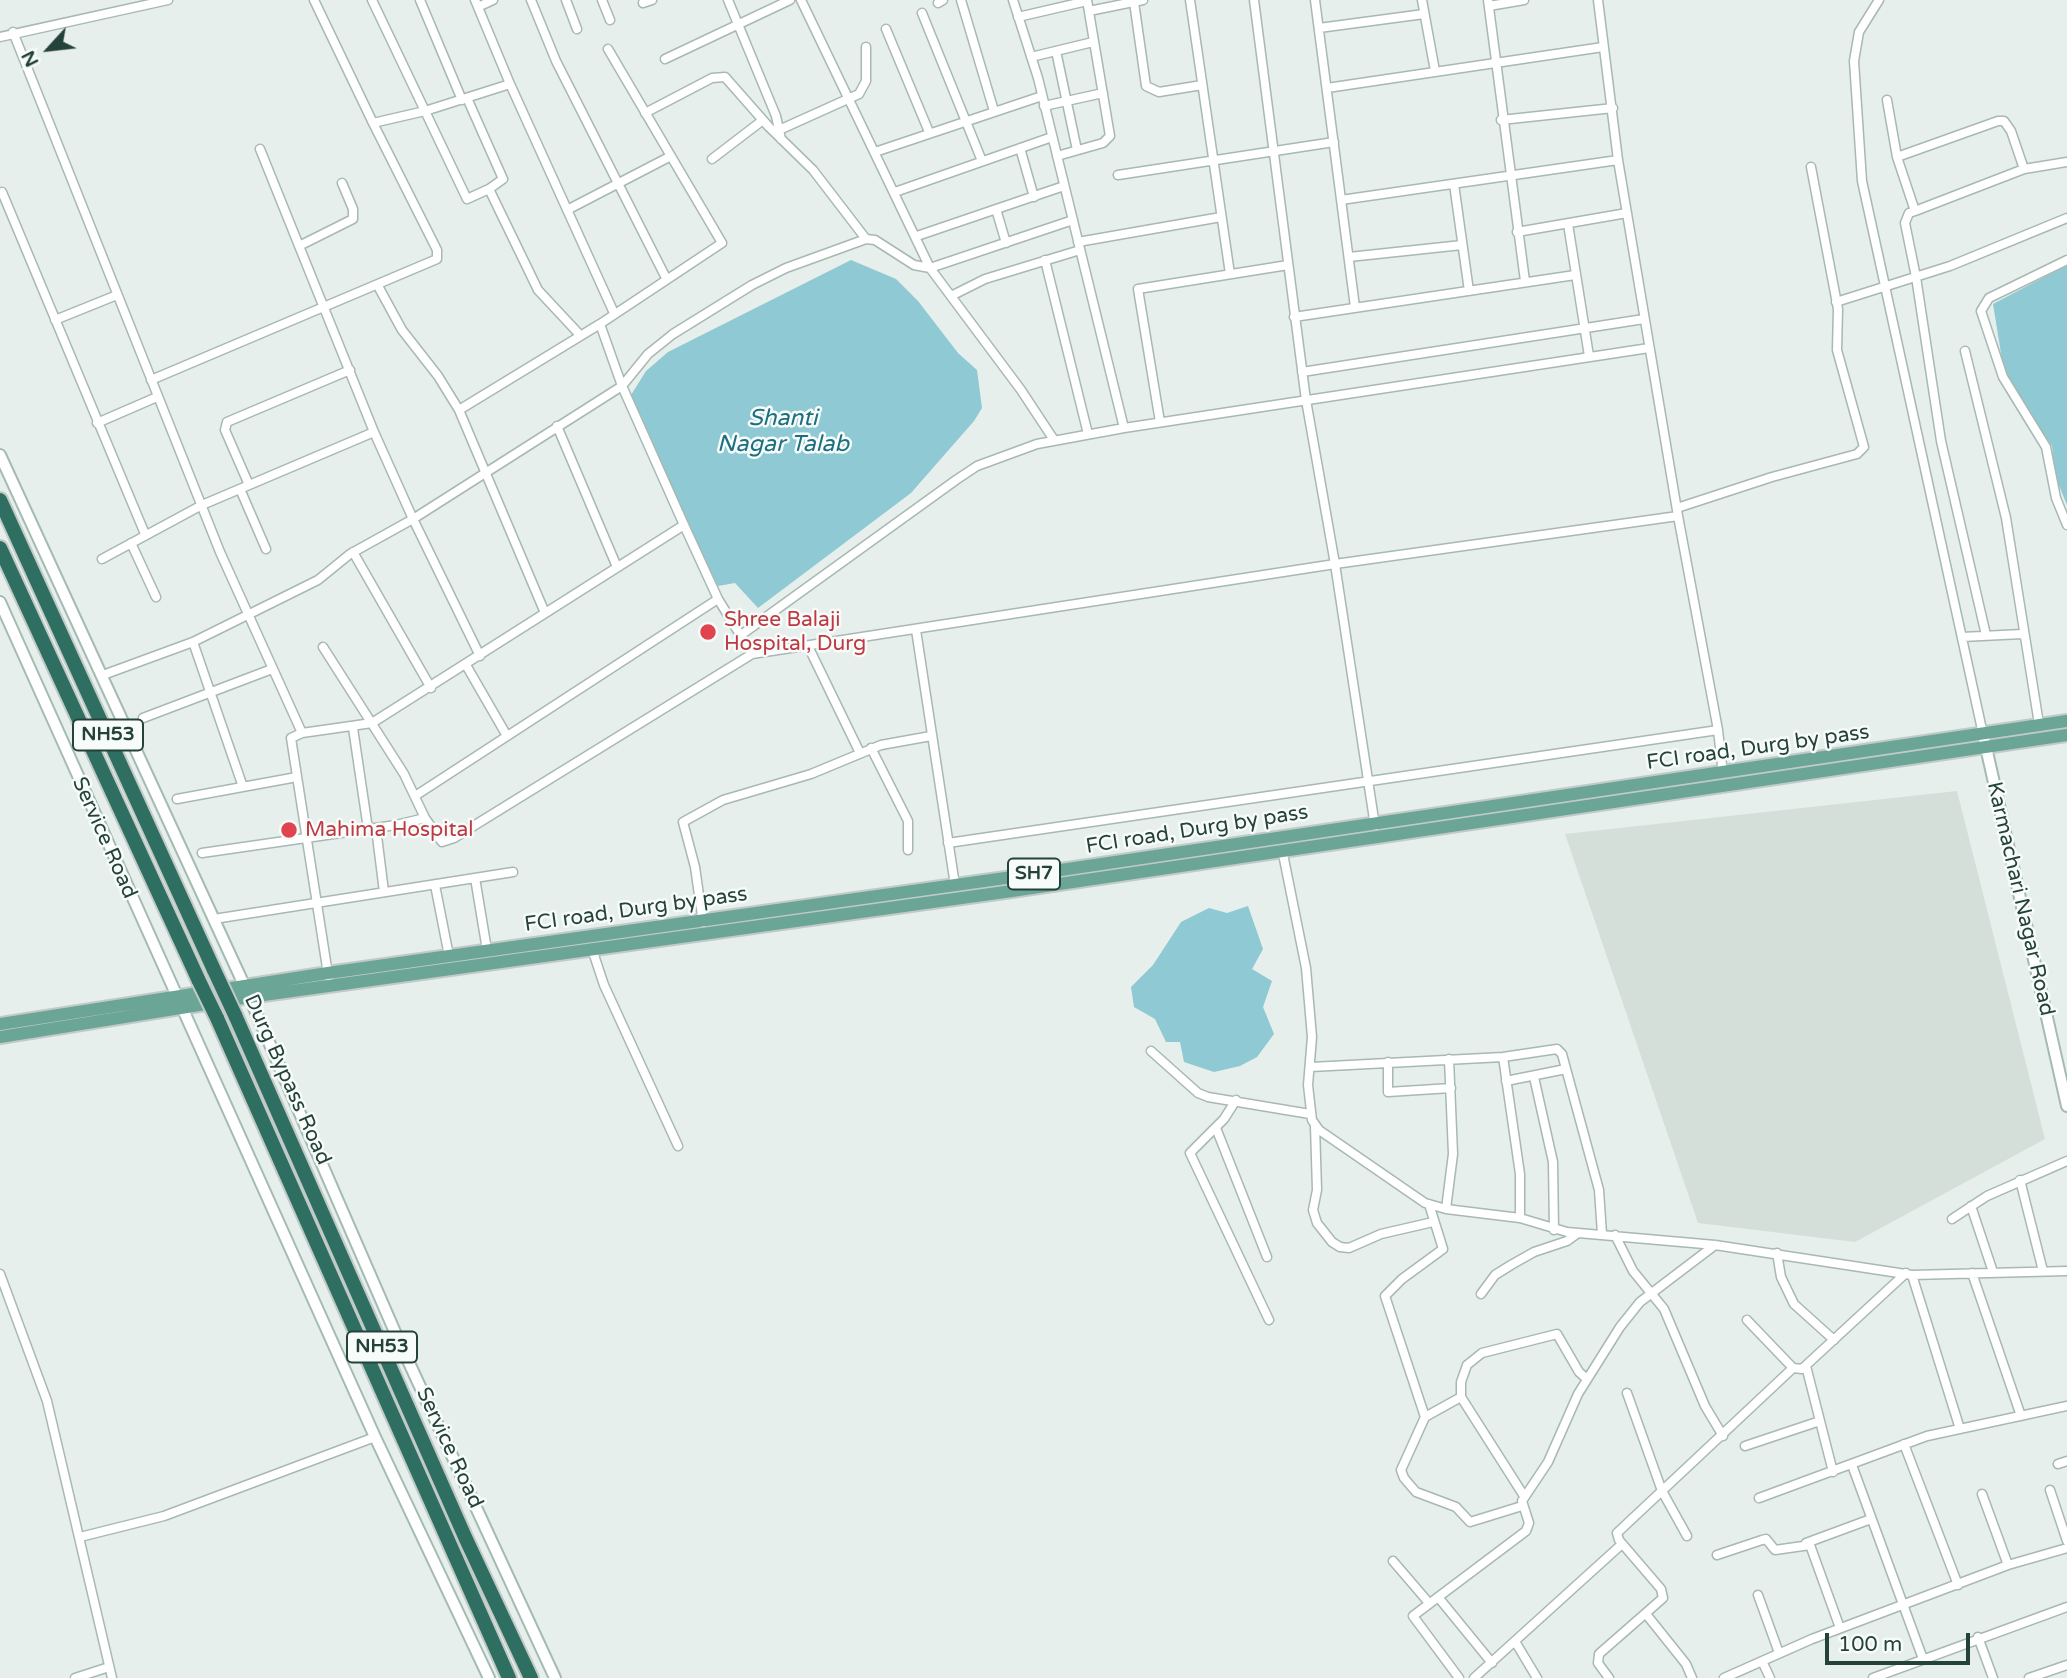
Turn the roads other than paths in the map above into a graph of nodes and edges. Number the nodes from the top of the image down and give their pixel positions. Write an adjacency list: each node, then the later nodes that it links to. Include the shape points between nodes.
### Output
1 (168, 0): 34 (street)
2 (314, 0): 62 (street)
3 (372, 0): 56 (street)
4 (420, 0): 50 (street)
5 (493, 0): 23 (street)
6 (531, 0): 85 (street, via 556,61)
7 (566, 0): 32 (street)
8 (602, 0): 29 (street)
9 (728, 0): 30 (street)
10 (790, 0): 30 (street)
11 (801, 0): 51 (street)
12 (961, 0): 57 (street)
13 (1013, 0): 28 (street)
14 (1087, 0): 26 (street); 28 (street)
15 (1190, 0): 46 (street)
16 (1254, 0): 70 (street)
17 (1315, 0): 31 (street)
18 (1422, 0): 27 (street)
19 (1524, 0): 24 (street)
20 (1598, 0): 38 (street)
21 (1879, 0): 119 (street, via 1859,32 1854,61 1862,181)
22 (1138, 1): 26 (street); 46 (street, via 1146,86 1160,92)
23 (477, 3): 45 (street)
24 (1489, 3): 43 (street)
25 (922, 12): 59 (street)
26 (1089, 12): 36 (street)
27 (1424, 14): 31 (street); 44 (street)
28 (1018, 17): 41 (street)
29 (610, 20)
30 (738, 27): 42 (street); 64 (street)
31 (1319, 28): 47 (street)
32 (577, 29)
33 (886, 29): 63 (street)
34 (13, 32): 35 (street); 121 (street)
35 (0, 37)
36 (1093, 42): 40 (street); 48 (street)
37 (866, 47): 51 (street, via 866,81 859,94)
38 (1603, 47): 43 (street); 55 (street)
39 (608, 49): 58 (street)
40 (1056, 51): 41 (street); 53 (street)
41 (1031, 57): 49 (street)
42 (665, 59)
43 (1497, 62): 44 (street); 61 (street)
44 (1435, 71): 47 (street)
45 (510, 84): 50 (street); 94 (street)
46 (1202, 85): 76 (street)
47 (1327, 88): 66 (street)
48 (1103, 93): 53 (street); 69 (street, via 1110,136 1103,143)
49 (1042, 96): 54 (street); 57 (street)
50 (464, 99): 56 (street); 88 (street, via 503,179)
51 (847, 99): 64 (street); 71 (street)
52 (1887, 100): 74 (street)
53 (1066, 101): 54 (street); 69 (street)
54 (1044, 106): 65 (street)
55 (1613, 108): 61 (street); 77 (street)
56 (425, 111): 62 (street); 88 (street, via 467,199)
57 (994, 111): 59 (street)
58 (645, 113): 60 (street, via 724,76); 72 (street)
59 (966, 119): 63 (street); 78 (street)
60 (763, 120): 64 (street); 75 (street)
61 (1502, 120): 83 (street)
62 (373, 124): 118 (street, via 438,255 434,262)
63 (929, 132): 71 (street)
64 (780, 134): 103 (street)
65 (1052, 137): 67 (street); 73 (street)
66 (1334, 142): 70 (street); 92 (street)
67 (1020, 148): 78 (street); 91 (street)
68 (260, 149): 106 (street)
69 (1077, 150): 73 (street)
70 (1273, 150): 76 (street); 111 (street)
71 (875, 152): 90 (street)
72 (671, 156): 85 (street); 116 (street, via 722,243)
73 (1057, 156): 87 (street)
74 (1897, 157): 81 (street, via 2004,121); 95 (street)
75 (712, 159)
76 (1213, 159): 82 (street); 97 (street)
77 (1618, 160): 83 (street); 96 (street)
78 (982, 161): 90 (street)
79 (2067, 162): 81 (street)
80 (1811, 167): 123 (street)
81 (2024, 169): 95 (street)
82 (1118, 175)
83 (1510, 176): 86 (street); 101 (street)
84 (342, 183): 106 (street, via 353,219)
85 (618, 183): 94 (street); 116 (street)
86 (1454, 184): 92 (street); 105 (street)
87 (1064, 186): 91 (street); 99 (street)
88 (489, 189): 132 (street, via 538,290)
89 (2, 192): 129 (street)
90 (895, 192): 102 (street)
91 (1034, 197): 93 (street)
92 (1341, 200): 108 (street)
93 (996, 209): 102 (street); 104 (street)
94 (567, 210): 126 (street)
95 (1915, 211): 115 (street, via 1905,223)
96 (1627, 213): 100 (street); 128 (street)
97 (1222, 217): 107 (street); 113 (street)
98 (2067, 218): 115 (street)
99 (1073, 220): 104 (street); 107 (street)
100 (1568, 224): 101 (street); 114 (street)
101 (1517, 232): 117 (street)
102 (917, 236): 112 (street)
103 (866, 239): 112 (street, via 914,265); 139 (street, via 752,285 656,346)
104 (1006, 243): 112 (street)
105 (1462, 245): 108 (street); 120 (street)
106 (299, 246): 124 (street)
107 (1079, 246): 109 (street); 146 (street)
108 (1349, 257): 125 (street)
109 (1045, 260): 122 (street, via 985,279); 148 (street)
110 (2067, 260): 158 (street, via 1989,298 1981,311 2003,377 2046,447 2056,498)
111 (1287, 265): 113 (street); 127 (street)
112 (930, 268): 122 (street)
113 (1230, 274): 143 (street, via 1138,289)
114 (1576, 275): 117 (street); 131 (street)
115 (1916, 277): 119 (street); 175 (street, via 1941,441)
116 (666, 278): 126 (street)
117 (1525, 281): 120 (street)
118 (378, 286): 124 (street); 142 (street, via 402,330)
119 (1884, 288): 123 (street); 176 (street)
120 (1469, 291): 125 (street)
121 (117, 295): 129 (street); 138 (street)
122 (951, 296): 149 (street)
123 (1836, 302): 155 (street, via 1837,350 1864,442 1862,451)
124 (324, 306): 136 (street); 138 (street)
125 (1355, 307): 127 (street)
126 (614, 313): 130 (street)
127 (1294, 317): 137 (street)
128 (1644, 319): 131 (street); 133 (street)
129 (55, 320): 144 (street)
130 (600, 324): 132 (street); 139 (street)
131 (1585, 329): 135 (street); 137 (street)
132 (580, 335): 142 (street)
133 (1649, 348): 135 (street); 155 (street)
134 (1965, 351): 173 (street, via 2006,518)
135 (1589, 356): 141 (street)
136 (350, 370): 147 (street); 152 (street, via 227,422 225,430)
137 (1302, 372): 141 (street)
138 (151, 380): 140 (street)
139 (622, 386): 145 (street); 157 (street)
140 (157, 397): 144 (street); 154 (street)
141 (1306, 400): 143 (street); 165 (street)
142 (459, 410): 151 (street)
143 (1160, 422): 146 (street)
144 (97, 424): 159 (street)
145 (557, 426): 151 (street); 166 (street)
146 (1124, 428): 148 (street)
147 (374, 432): 152 (street); 156 (street)
148 (1088, 434): 149 (street)
149 (1054, 440): 174 (street, via 977,466)
150 (0, 455): 184 (street, Service Road)
151 (487, 473): 156 (street); 170 (street)
152 (244, 487): 154 (street); 162 (street)
153 (0, 500): 330 (highway, Durg Bypass Road / NH53, bridge)
154 (202, 505): 159 (street); 171 (street)
155 (1677, 512): 165 (street); 192 (street)
156 (412, 519): 163 (street); 181 (street)
157 (684, 525): 166 (street); 168 (street)
158 (2067, 525)
159 (145, 534): 160 (street)
160 (131, 543): 164 (street); 167 (street)
161 (0, 548): 329 (highway, Durg Bypass Road / NH53, bridge, via 216,1018)
162 (267, 549)
163 (353, 552): 171 (street, via 318,580); 185 (street)
164 (102, 559)
165 (1335, 564): 172 (street); 202 (street)
166 (617, 567): 170 (street)
167 (156, 597)
168 (718, 599): 174 (street); 195 (street)
169 (0, 602): 230 (street, Service Road)
170 (545, 613): 181 (street)
171 (248, 617): 177 (street); 183 (street)
172 (916, 629): 178 (street); 196 (street)
173 (2022, 634): 175 (street); 190 (street)
174 (741, 635): 180 (street)
175 (1986, 635): 176 (street)
176 (1962, 637): 197 (street)
177 (193, 642): 184 (street); 186 (street)
178 (808, 646): 180 (street); 199 (street)
179 (323, 647): 189 (street)
180 (752, 654): 207 (street, via 454,838 438,840)
181 (480, 656): 182 (street)
182 (466, 665): 185 (street); 195 (street)
183 (272, 669): 186 (street); 193 (street)
184 (103, 675): 222 (street, Service Road)
185 (431, 688): 189 (street)
186 (211, 692): 187 (street); 203 (street)
187 (143, 718)
188 (2067, 721): 190 (main road, FCI road, Durg by pass / SH7)
189 (372, 723): 191 (street); 205 (street)
190 (2039, 724): 197 (main road, FCI road, Durg by pass / SH7)
191 (353, 727): 193 (street); 209 (street)
192 (1718, 730): 200 (street); 202 (street)
193 (302, 733): 201 (street, via 291,738)
194 (2067, 735): 197 (main road, FCI road, Durg by pass / SH7)
195 (507, 736): 205 (street)
196 (931, 736): 198 (street); 212 (street)
197 (1984, 740): 200 (main road, FCI road, Durg by pass / SH7); 204 (main road, FCI road, Durg by pass / SH7); 245 (street, Karmachari Nagar Road)
198 (871, 748): 199 (street); 214 (street, via 908,821)
199 (860, 753): 223 (street, via 811,774 723,800 683,822)
200 (1723, 773): 204 (street); 208 (main road, FCI road, Durg by pass / SH7)
201 (297, 777): 203 (street); 211 (street)
202 (1369, 781): 208 (street); 212 (street)
203 (243, 787): 206 (street)
204 (1724, 788): 210 (main road, FCI road, Durg by pass / SH7)
205 (415, 796): 207 (street)
206 (177, 799)
207 (425, 818): 209 (street)
208 (1374, 822): 210 (street); 213 (main road, FCI road, Durg by pass / SH7)
209 (372, 829): 211 (street); 220 (street)
210 (1376, 836): 213 (main road, FCI road, Durg by pass / SH7)
211 (308, 838): 215 (street); 221 (street)
212 (948, 843): 219 (street)
213 (1280, 843): 219 (main road, FCI road, Durg by pass / SH7); 223 (main road, FCI road, Durg by pass / SH7, via 1012,891); 239 (street, via 1306,968)
214 (908, 850)
215 (202, 853)
216 (513, 872): 217 (street)
217 (475, 878): 218 (street); 225 (street)
218 (435, 885): 220 (street); 226 (street)
219 (956, 885): 223 (main road, FCI road, Durg by pass / SH7)
220 (384, 892): 221 (street)
221 (317, 902): 222 (street); 227 (street)
222 (214, 919): 229 (street, Service Road)
223 (703, 927): 224 (main road, FCI road, Durg by pass / SH7); 225 (main road, FCI road, Durg by pass / SH7)
224 (592, 949): 228 (main road, FCI road, Durg by pass / SH7); 249 (street)
225 (486, 950): 226 (main road, FCI road, Durg by pass / SH7)
226 (449, 956): 227 (main road, FCI road, Durg by pass / SH7)
227 (328, 973): 228 (street); 229 (main road, FCI road, Durg by pass / SH7)
228 (330, 987): 229 (main road, FCI road, Durg by pass / SH7)
229 (247, 992): 230 (main road, FCI road, Durg by pass / SH7); 231 (main road, FCI road, Durg by pass / SH7); 331 (street, Service Road, via 398,1339)
230 (176, 996): 231 (street, Service Road); 233 (main road, FCI road, Durg by pass / SH7)
231 (183, 1008): 233 (main road, FCI road, Durg by pass / SH7); 288 (street, Service Road)
232 (0, 1024): 233 (main road, FCI road, Durg by pass / SH7)
233 (25, 1027): 234 (main road, FCI road, Durg by pass / SH7)
234 (0, 1037)
235 (1151, 1051): 244 (street, via 1198,1093)
236 (1503, 1057): 237 (street); 240 (street, via 1557,1049); 242 (street)
237 (1449, 1059): 238 (street); 243 (street)
238 (1388, 1062): 239 (street); 243 (street, via 1388,1092)
239 (1311, 1067): 246 (street)
240 (1566, 1069): 241 (street); 260 (street, via 1599,1190)
241 (1534, 1077): 242 (street); 258 (street, via 1553,1162)
242 (1506, 1081): 255 (street, via 1520,1174)
243 (1451, 1088): 254 (street, via 1453,1154)
244 (1236, 1100): 246 (street); 248 (street)
245 (2067, 1106)
246 (1310, 1114): 247 (street)
247 (1315, 1126): 252 (street); 257 (street, via 1317,1190 1313,1210 1332,1242 1349,1248 1381,1234)
248 (1216, 1128): 265 (street); 274 (street, via 1191,1149 1191,1157)
249 (678, 1146)
250 (2067, 1161): 251 (street)
251 (2020, 1180): 253 (street); 266 (street)
252 (1429, 1204): 254 (street); 257 (street)
253 (1971, 1206): 256 (street); 268 (street)
254 (1446, 1209): 255 (street)
255 (1520, 1217): 258 (street)
256 (1952, 1219)
257 (1433, 1222): 284 (street, via 1443,1249 1385,1296)
258 (1551, 1229): 259 (street); 263 (street)
259 (1578, 1233): 260 (street); 263 (street)
260 (1602, 1234): 261 (street)
261 (1615, 1235): 262 (street); 272 (street, via 1624,1258)
262 (1715, 1245): 264 (street); 272 (street)
263 (1545, 1247): 273 (street, via 1495,1275)
264 (1777, 1253): 271 (street); 276 (street, via 1781,1277 1794,1304)
265 (1268, 1257)
266 (2043, 1271): 267 (street); 268 (street)
267 (2067, 1271)
268 (1993, 1272): 269 (street)
269 (1972, 1273): 271 (street); 283 (street)
270 (0, 1274): 301 (street, via 47,1401)
271 (1909, 1274): 276 (street); 286 (street)
272 (1651, 1292): 279 (street, via 1630,1311); 287 (street, via 1664,1309 1705,1406)
273 (1480, 1294)
274 (1269, 1320)
275 (1747, 1320): 278 (street)
276 (1834, 1340): 277 (street)
277 (1806, 1366): 278 (street, via 1798,1371); 285 (street)
278 (1794, 1368): 287 (street)
279 (1587, 1379): 281 (street, via 1560,1336 1552,1334 1476,1356 1467,1365); 296 (street, via 1548,1462)
280 (1627, 1393): 294 (street)
281 (1461, 1397): 284 (street); 296 (street)
282 (2067, 1406): 283 (street)
283 (2021, 1416): 286 (street)
284 (1425, 1417): 298 (street, via 1401,1471 1411,1488 1456,1507 1470,1522)
285 (1820, 1421): 290 (street); 292 (street)
286 (1960, 1429): 289 (street)
287 (1723, 1436): 294 (street)
288 (375, 1437): 301 (street, via 176,1512); 328 (street, Service Road)
289 (1905, 1444): 291 (street); 309 (street)
290 (1745, 1446)
291 (1852, 1465): 292 (street); 299 (street)
292 (1833, 1472): 297 (street)
293 (2050, 1490): 302 (street)
294 (1662, 1491): 300 (street); 304 (street, via 1617,1533)
295 (1982, 1494): 308 (street)
296 (1524, 1496): 298 (street)
297 (1759, 1498)
298 (1522, 1506): 311 (street, via 1529,1523 1526,1531)
299 (1871, 1519): 303 (street); 313 (street)
300 (1687, 1536)
301 (80, 1537): 324 (street)
302 (2067, 1541)
303 (1806, 1543): 306 (street, via 1775,1550 1762,1539); 316 (street)
304 (1622, 1544): 315 (street, via 1663,1594 1661,1602); 318 (street)
305 (2067, 1548): 308 (street)
306 (1717, 1555)
307 (1393, 1561): 312 (street)
308 (2008, 1565): 309 (street)
309 (1958, 1584): 313 (street)
310 (1758, 1595): 319 (street)
311 (1438, 1597): 312 (street); 322 (street)
312 (1429, 1603): 332 (street, via 1415,1612 1413,1619)
313 (1902, 1605): 316 (street); 320 (street)
314 (2067, 1607): 317 (street)
315 (1646, 1614): 325 (street, via 1599,1654 1598,1663); 335 (street)
316 (1840, 1628): 319 (street)
317 (1978, 1637): 320 (street); 339 (street)
318 (1516, 1643): 322 (street); 334 (street)
319 (1779, 1653): 321 (street)
320 (1923, 1659): 338 (street)
321 (1762, 1661): 336 (street); 337 (street)
322 (1492, 1664): 333 (street)
323 (2067, 1665): 340 (street)
324 (109, 1667): 326 (street); 327 (street)
325 (1607, 1677)
326 (75, 1678)
327 (112, 1678)
328 (489, 1678)
329 (509, 1678)
330 (531, 1678)
331 (555, 1678)
332 (1459, 1678)
333 (1474, 1678)
334 (1537, 1678)
335 (1692, 1678)
336 (1724, 1678)
337 (1770, 1678)
338 (1872, 1678)
339 (1993, 1678)
340 (2029, 1678)

